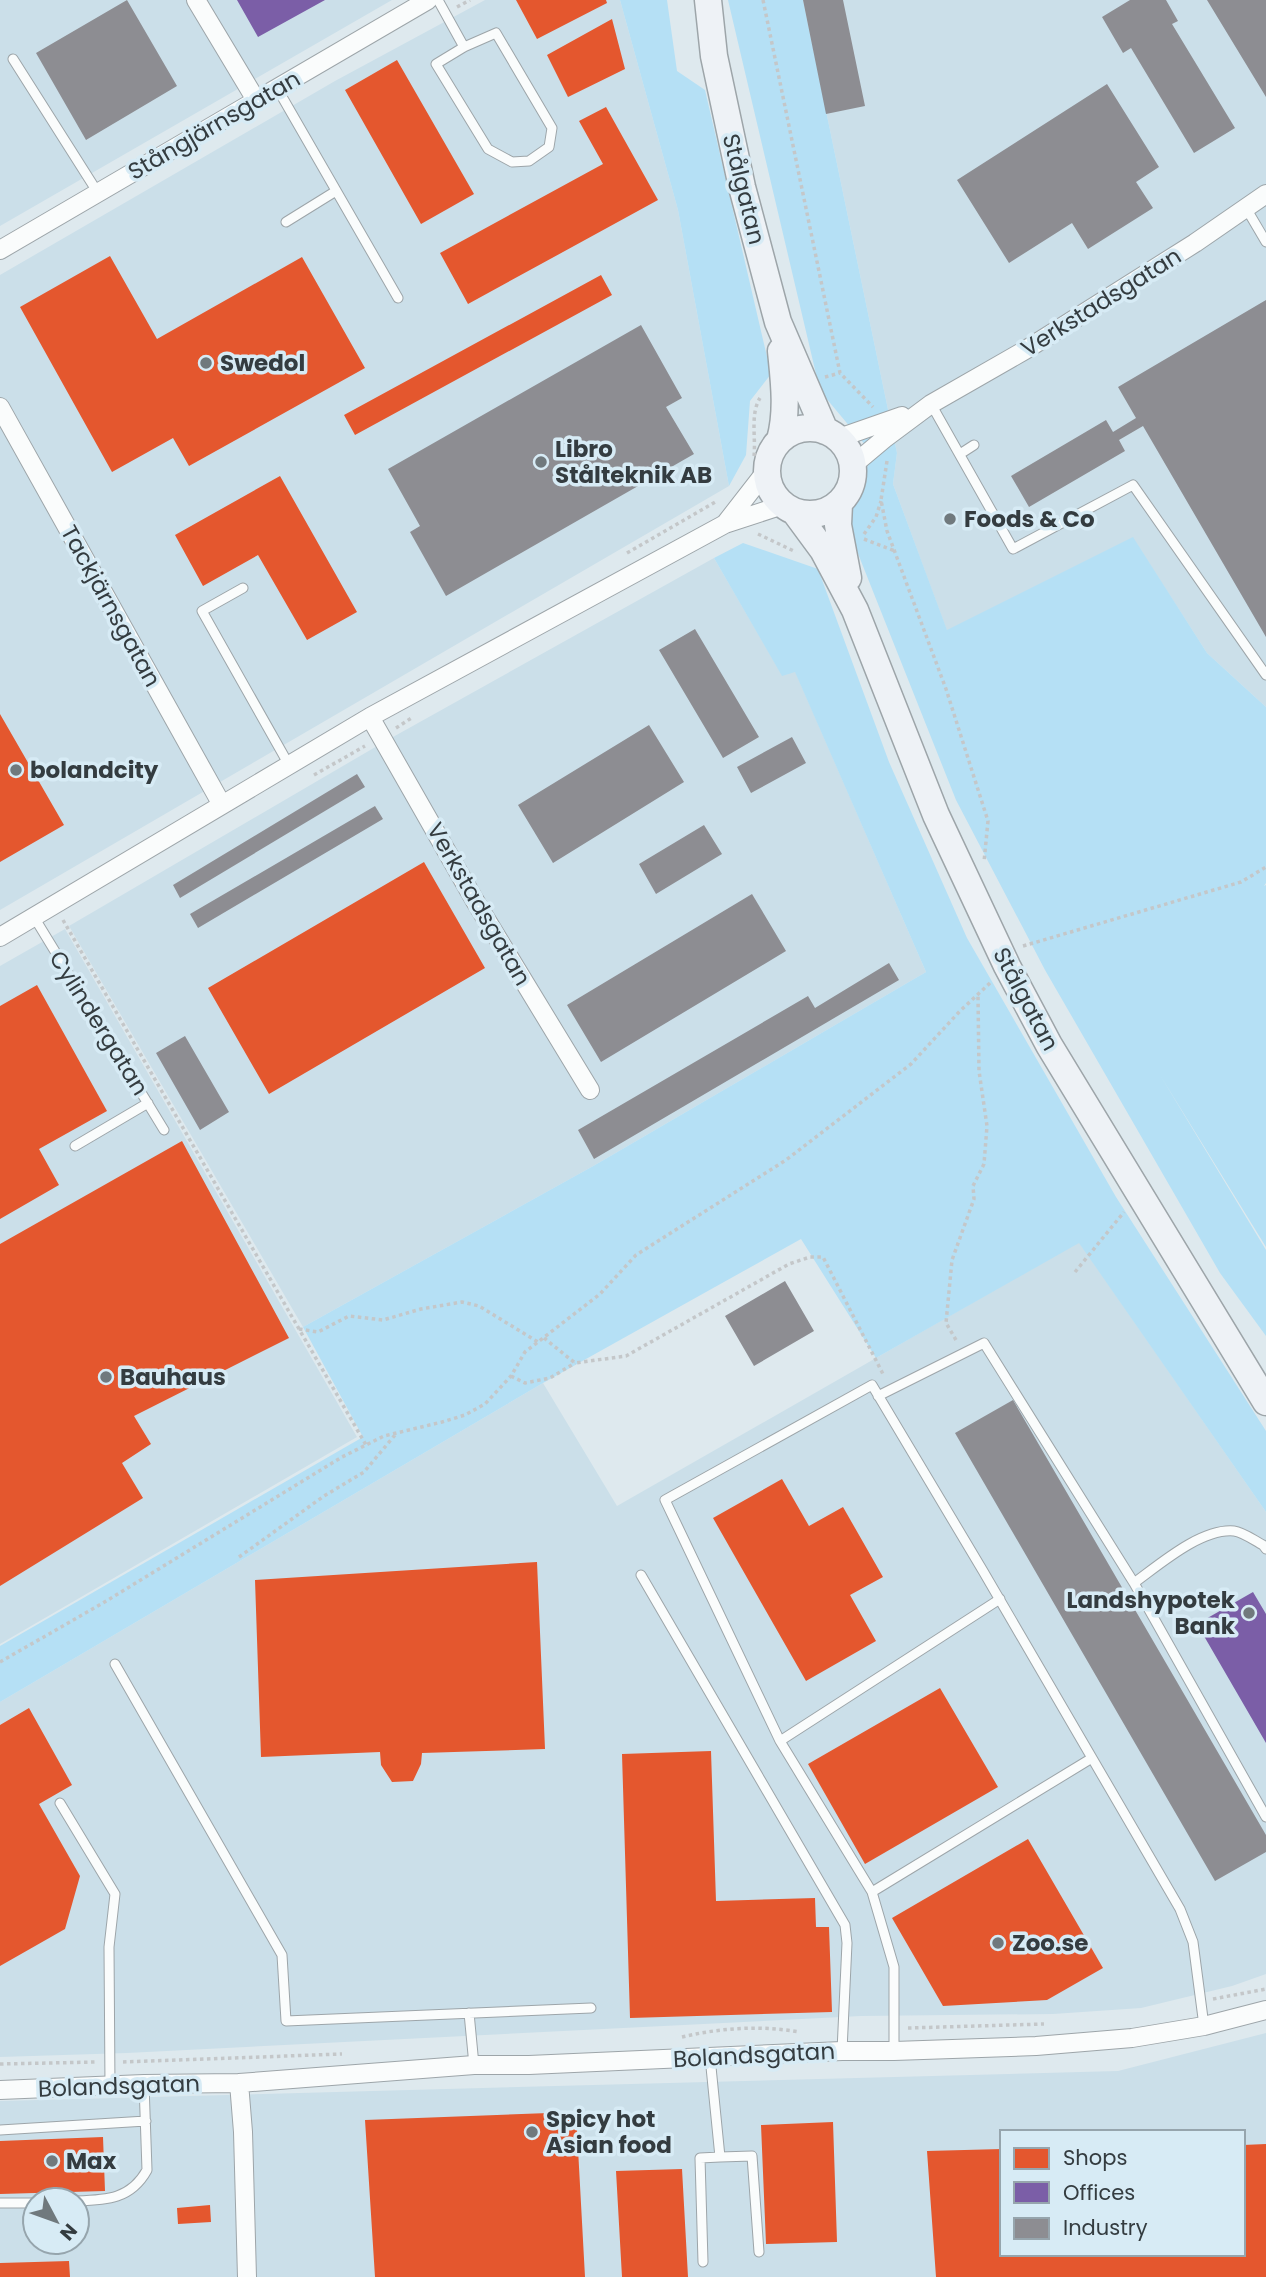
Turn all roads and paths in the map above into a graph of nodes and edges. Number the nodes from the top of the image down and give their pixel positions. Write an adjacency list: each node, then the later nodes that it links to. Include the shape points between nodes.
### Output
1 (196, 0): 11 (street)
2 (428, 0): 10 (street, Stångjärnsgatan)
3 (438, 0): 7 (lane)
4 (695, 0): 8 (main road, Stålgatan)
5 (708, 0): 8 (main road, Stålgatan)
6 (763, 0): 20 (path)
7 (464, 47): 7 (lane, via 436,64 488,149 512,162 529,161 549,147 552,128 496,33)
8 (714, 56): 21 (main road, Stålgatan)
9 (13, 59): 13 (lane)
10 (277, 88): 11 (street, Stångjärnsgatan); 12 (lane)
11 (256, 100): 13 (street, Stångjärnsgatan)
12 (336, 191): 16 (lane); 19 (lane)
13 (99, 193): 18 (street, Stångjärnsgatan)
14 (1266, 194): 15 (street, Verkstadsgatan)
15 (1245, 208): 17 (lane); 22 (street, Verkstadsgatan, via 1027,349)
16 (286, 222)
17 (1266, 242)
18 (0, 250)
19 (398, 298)
20 (840, 373): 21 (path); 24 (path, via 875,409)
21 (793, 384): 25 (main road, Stålgatan); 26 (main road, Stålgatan); 30 (path, via 774,386 757,403 755,453)
22 (931, 404): 24 (street, Verkstadsgatan); 28 (lane)
23 (0, 407): 48 (street, Tackjärnsgatan)
24 (881, 432): 25 (street, Verkstadsgatan); 29 (street, Verkstadsgatan); 32 (path, via 888,455)
25 (832, 435): 26 (main road, via 810,428); 29 (main road, via 848,450)
26 (780, 440): 30 (main road)
27 (974, 445): 28 (lane)
28 (960, 454): 42 (lane, via 1013,549 1133,485)
29 (853, 465): 33 (main road, via 853,481)
30 (759, 468): 34 (main road, via 774,495); 35 (street)
31 (722, 498): 39 (path)
32 (881, 500): 38 (path); 38 (path, via 861,538)
33 (839, 504): 34 (main road, via 808,515); 41 (main road, Stålgatan, via 838,525)
34 (789, 509): 35 (street); 37 (main road, Stålgatan)
35 (724, 524): 44 (street)
36 (750, 531): 37 (path, via 806,555)
37 (823, 550): 41 (main road, Stålgatan)
38 (895, 551): 50 (path, via 988,821)
39 (627, 553)
40 (243, 588): 46 (lane, via 202,611)
41 (855, 610): 53 (main road, Stålgatan, via 936,815)
42 (1266, 676)
43 (417, 715): 45 (path)
44 (370, 717): 45 (street, Verkstadsgatan); 46 (street)
45 (382, 736): 47 (path); 55 (street, Verkstadsgatan)
46 (289, 765): 48 (street)
47 (311, 777)
48 (222, 805): 51 (street)
49 (1266, 867): 53 (path, via 1241,882 1020,947)
50 (984, 870)
51 (38, 924): 52 (street); 56 (lane, Cylindergatan); 61 (path, via 63,920)
52 (0, 937)
53 (1007, 966): 54 (path); 66 (main road, Stålgatan, via 1049,1045)
54 (978, 996): 62 (path, via 911,1063 786,1160 636,1255 600,1294); 64 (path, via 979,1071 987,1126 984,1164 952,1260 946,1323)
55 (590, 1090)
56 (148, 1103): 57 (lane, Cylindergatan); 58 (lane)
57 (164, 1130)
58 (75, 1146)
59 (1124, 1212): 60 (path)
60 (1075, 1272)
61 (299, 1329): 63 (path, via 318,1332 349,1316 383,1320 462,1302 480,1306); 73 (path)
62 (544, 1338): 63 (path); 65 (path)
63 (538, 1342): 67 (path)
64 (964, 1353): 68 (lane); 77 (lane, via 984,1343)
65 (575, 1363): 67 (path, via 550,1378 525,1383); 68 (path, via 626,1356 789,1264 823,1257)
66 (1244, 1364): 69 (main road, Stålgatan); 71 (main road, Stålgatan)
67 (511, 1376): 72 (path, via 485,1404 466,1415)
68 (891, 1390): 70 (lane)
69 (1266, 1392)
70 (878, 1396): 78 (lane); 81 (lane, via 872,1385 665,1500)
71 (1266, 1402)
72 (397, 1433): 73 (path); 75 (path, via 364,1472)
73 (366, 1445): 79 (path)
74 (1266, 1549): 77 (lane, via 1236,1531 1213,1533)
75 (239, 1557)
76 (641, 1575): 96 (lane, via 845,1925)
77 (1133, 1583): 84 (lane)
78 (1000, 1599): 81 (lane); 82 (lane)
79 (0, 1662)
80 (115, 1664): 90 (lane, via 282,1955 286,2021)
81 (780, 1741): 85 (lane)
82 (1092, 1758): 85 (lane); 87 (lane, via 1180,1909 1193,1942)
83 (60, 1803): 100 (lane, via 115,1895 109,1947)
84 (1266, 1817)
85 (872, 1892): 93 (lane, via 894,1967)
86 (1266, 1989): 87 (path)
87 (1201, 2001): 92 (lane)
88 (591, 2008): 90 (lane)
89 (1266, 2010): 92 (street, Bolandsgatan)
90 (468, 2013): 102 (lane)
91 (1047, 2024): 93 (path)
92 (1204, 2026): 97 (street, Bolandsgatan, via 1050,2045)
93 (894, 2029): 97 (lane)
94 (804, 2033): 95 (path, via 764,2028)
95 (678, 2038)
96 (842, 2050): 97 (street, Bolandsgatan); 99 (street, Bolandsgatan)
97 (894, 2051)
98 (348, 2054): 100 (path)
99 (710, 2057): 102 (street, Bolandsgatan); 109 (lane)
100 (111, 2062): 101 (path); 105 (lane)
101 (0, 2064)
102 (474, 2065): 103 (street, Bolandsgatan)
103 (239, 2083): 104 (street, Bolandsgatan); 115 (street)
104 (145, 2084): 105 (street, Bolandsgatan); 107 (lane)
105 (110, 2086): 106 (street, Bolandsgatan)
106 (0, 2090)
107 (146, 2121): 108 (lane); 110 (lane, via 147,2170 141,2181 107,2200)
108 (0, 2130)
109 (720, 2157): 113 (lane, via 752,2157); 114 (lane, via 700,2158)
110 (91, 2201)
111 (0, 2203): 112 (lane)
112 (21, 2203)
113 (759, 2252)
114 (703, 2262)
115 (247, 2277)

